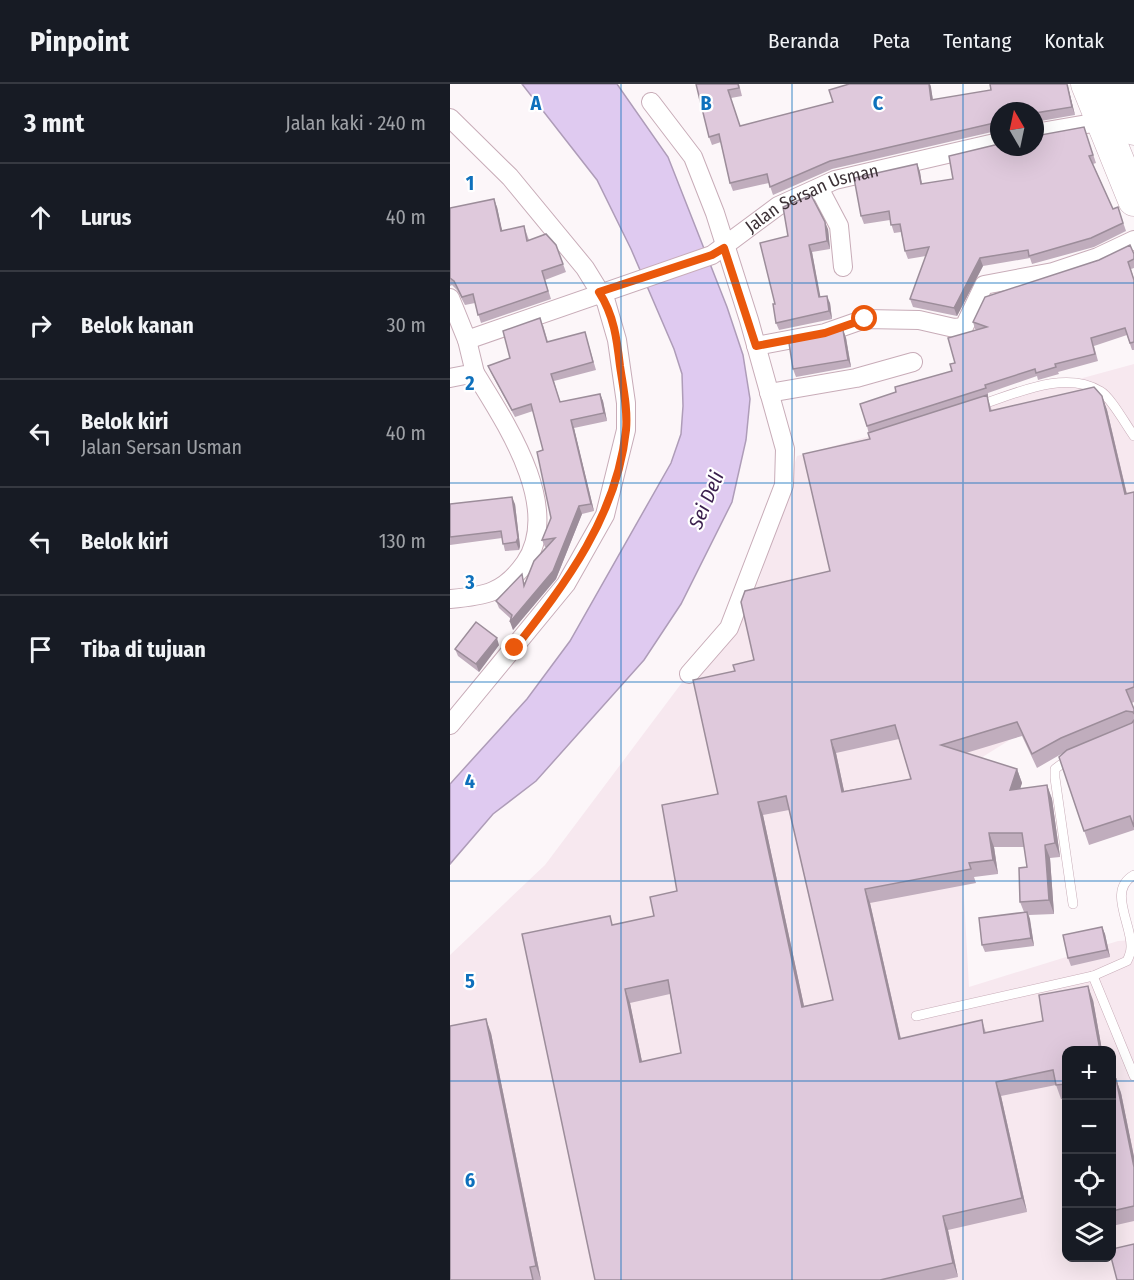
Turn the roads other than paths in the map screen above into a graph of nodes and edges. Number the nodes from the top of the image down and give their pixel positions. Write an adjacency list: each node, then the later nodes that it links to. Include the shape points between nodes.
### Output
1 (1087, 84): 5 (highway)
2 (1117, 84): 5 (highway)
3 (651, 102): 11 (street, via 693,157 715,213)
4 (450, 118): 13 (street, via 510,177 585,268)
5 (1121, 122): 6 (street); 9 (highway)
6 (1044, 133)
7 (990, 144): 8 (street, Jalan Sersan Usman, via 835,180)
8 (819, 188): 11 (street, Jalan Sersan Usman, via 778,206); 12 (street, via 839,226)
9 (1134, 200)
10 (1134, 240): 16 (street, via 1053,272 984,285 964,327 919,320 865,319 825,333)
11 (718, 251): 13 (street, Jalan Sersan Usman); 16 (street)
12 (843, 267)
13 (599, 292): 15 (street, Jalan Sersan Usman); 25 (street, via 613,320 626,403 626,430 604,515 566,584)
14 (450, 298): 15 (street)
15 (467, 340): 18 (street)
16 (756, 346): 20 (street)
17 (913, 362): 20 (street, via 856,378)
18 (474, 374): 19 (street); 23 (street, via 522,456 539,518 537,539 505,586 493,592)
19 (450, 378)
20 (769, 393): 24 (street, via 785,449 784,485 729,628)
21 (969, 409): 22 (lane, via 1048,384 1075,383 1101,391)
22 (1134, 435)
23 (450, 599)
24 (689, 674)
25 (450, 725)
26 (1080, 753): 28 (lane, via 1055,769)
27 (1134, 875): 29 (lane, via 1122,887 1131,947 1127,961)
28 (1073, 904)
29 (1093, 976): 30 (lane); 31 (lane)
30 (916, 1016)
31 (1134, 1076)

